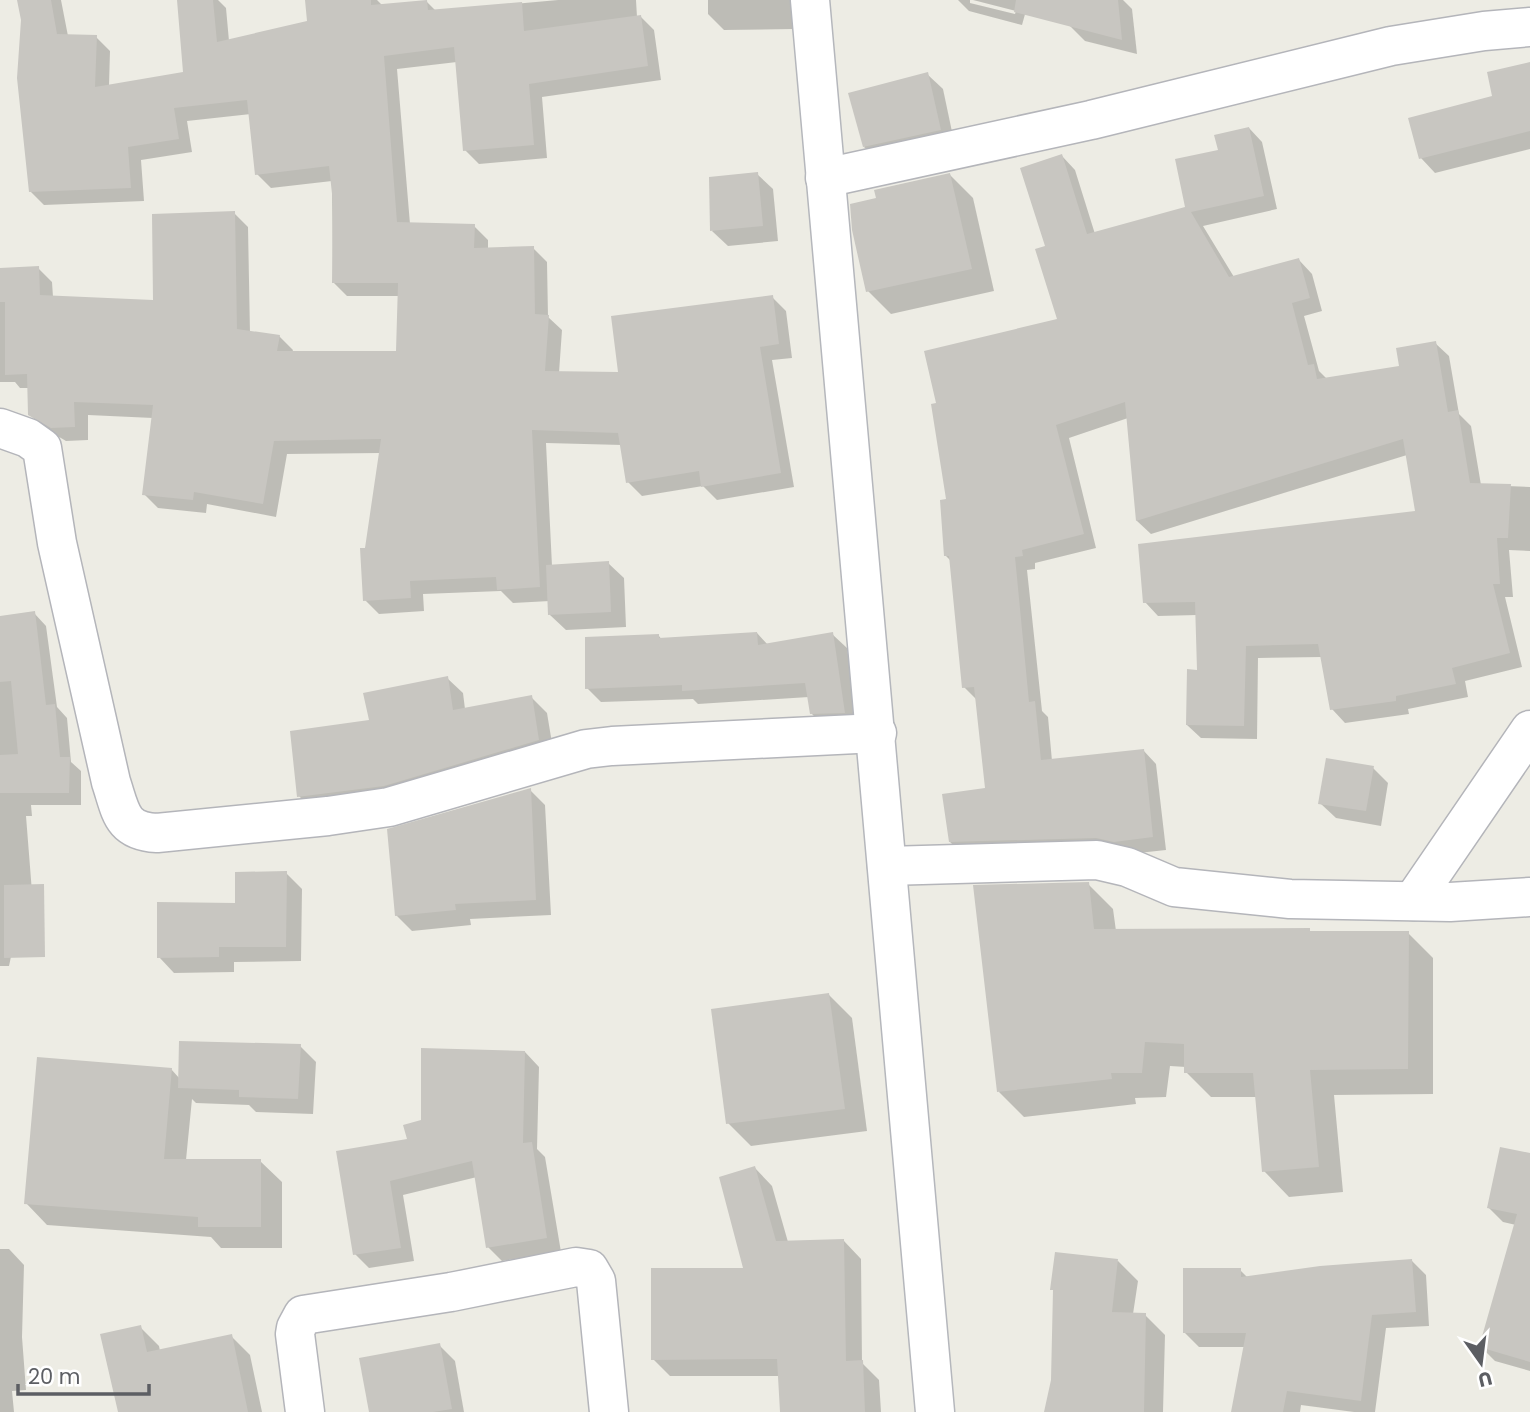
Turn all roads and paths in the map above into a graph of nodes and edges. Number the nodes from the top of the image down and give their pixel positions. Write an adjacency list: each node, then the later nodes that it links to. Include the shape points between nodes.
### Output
1 (810, 0): 3 (street)
2 (1530, 27): 3 (street, via 1391,46 1091,120)
3 (825, 178): 6 (street)
4 (0, 428): 6 (street, via 43,449 57,542 111,782 123,818 137,831 157,833 389,807 586,749)
5 (1530, 730): 9 (street)
6 (877, 733): 7 (street)
7 (887, 866): 9 (street, via 1097,860 1188,889 1290,899); 12 (street)
8 (1530, 897): 9 (street)
9 (1413, 901)
10 (305, 1412): 11 (street, via 295,1334 303,1315 585,1267 596,1281)
11 (609, 1412)
12 (935, 1412)

